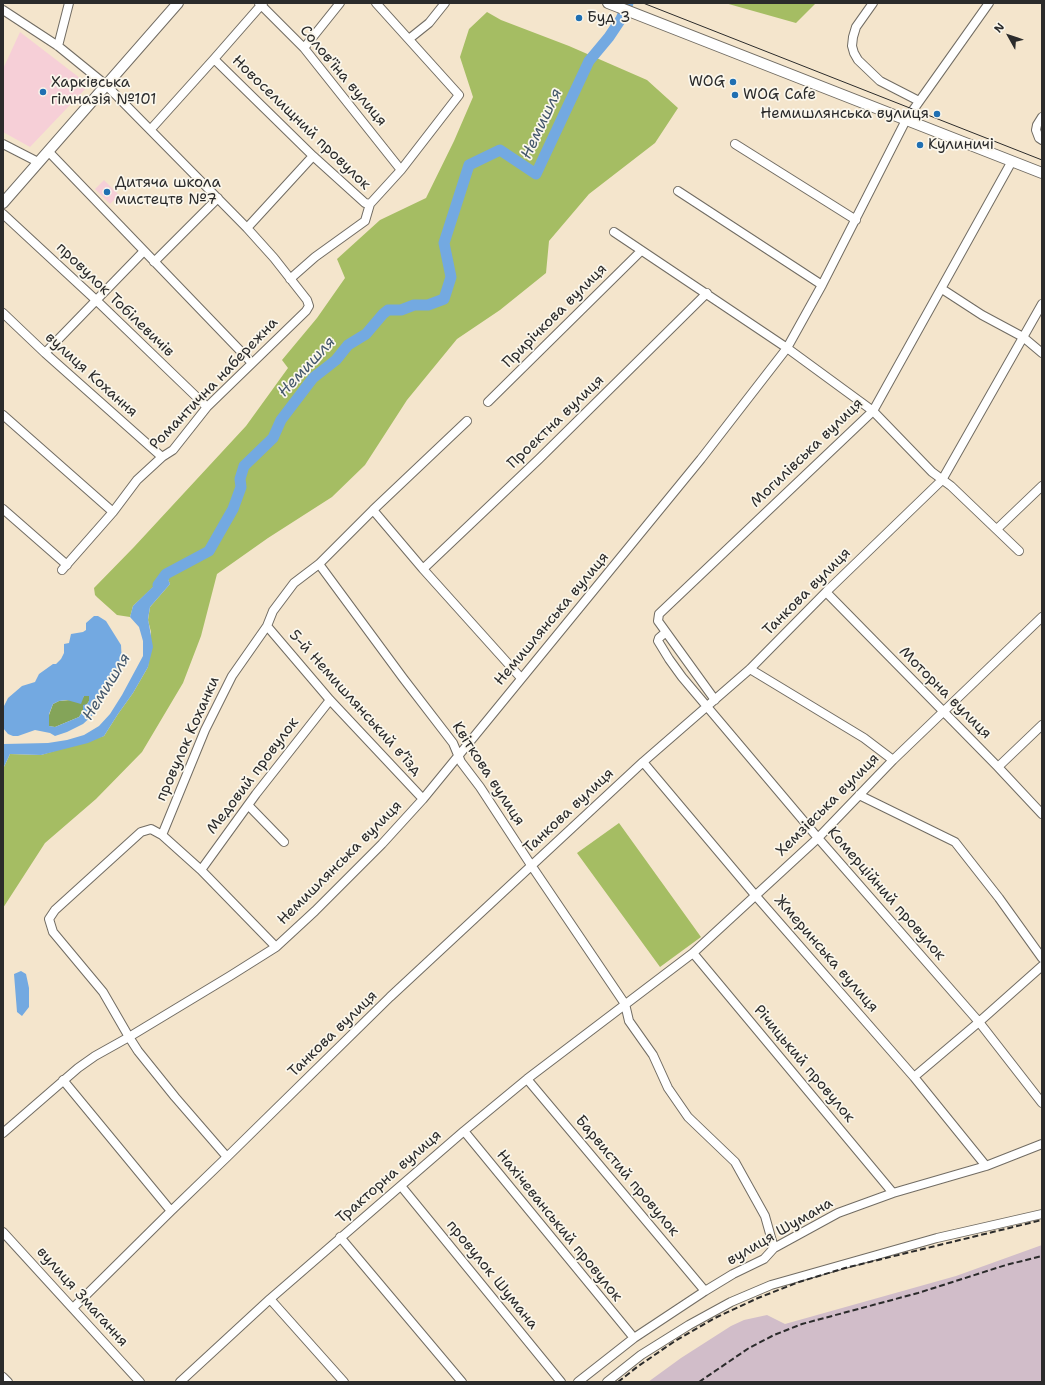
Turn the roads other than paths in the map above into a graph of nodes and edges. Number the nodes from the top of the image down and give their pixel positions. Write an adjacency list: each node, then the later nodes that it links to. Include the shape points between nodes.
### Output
1 (69, 3): 12 (street)
2 (178, 3): 15 (main road)
3 (340, 3): 13 (street)
4 (376, 3): 11 (street)
5 (445, 3): 11 (street, via 429,23)
6 (873, 3): 16 (street, via 856,27 852,46 854,53 880,81)
7 (989, 3): 16 (street, Немишлянська вулиця)
8 (261, 4): 13 (street, Солов'їна вулиця); 14 (street)
9 (609, 4): 18 (main road)
10 (3, 10): 12 (street)
11 (409, 39): 27 (street, via 459,95)
12 (58, 46): 15 (street)
13 (304, 48): 27 (street, Солов'їна вулиця)
14 (214, 59): 19 (street); 24 (street, Новоселищний провулок)
15 (106, 85): 19 (street); 23 (main road)
16 (919, 101): 18 (street, Немишлянська вулиця)
17 (1042, 118): 20 (street, via 1037,125 1037,134)
18 (906, 120): 25 (main road); 34 (street, Немишлянська вулиця)
19 (151, 129): 30 (street)
20 (1042, 140)
21 (3, 144): 26 (street)
22 (735, 144): 34 (street)
23 (48, 151): 26 (main road); 37 (street)
24 (313, 156): 32 (street, Новоселищний провулок, via 365,203); 35 (street)
25 (1012, 161): 28 (main road); 42 (street, Могилівська вулиця)
26 (38, 162): 31 (main road)
27 (401, 170): 32 (street)
28 (1042, 173)
29 (678, 191): 41 (street)
30 (218, 198): 35 (street); 39 (street)
31 (3, 203)
32 (370, 204): 40 (street, via 365,221 315,257)
33 (3, 214): 44 (street, провулок Тобілевичів)
34 (856, 220): 41 (street, Немишлянська вулиця)
35 (247, 228): 40 (street)
36 (614, 232): 38 (street)
37 (144, 251): 39 (street); 44 (street)
38 (641, 251): 43 (street); 52 (street, Прирічкова вулиця)
39 (154, 262): 51 (street)
40 (290, 279): 51 (street, Романтична набережна, via 309,306)
41 (822, 285): 48 (street, Немишлянська вулиця)
42 (942, 289): 47 (street); 54 (street, Могилівська вулиця)
43 (707, 293): 48 (street); 66 (street, Проектна вулиця)
44 (96, 301): 50 (street); 53 (street, провулок Тобілевичів)
45 (1042, 304): 47 (street, Танкова вулиця)
46 (3, 313): 50 (street, вулиця Кохання)
47 (1023, 337): 49 (street); 58 (street, Танкова вулиця)
48 (787, 348): 54 (street); 72 (street, Немишлянська вулиця, via 701,459)
49 (1042, 353)
50 (45, 354): 57 (street, вулиця Кохання)
51 (252, 363): 53 (street, Романтична набережна)
52 (488, 402)
53 (207, 407): 57 (street, Романтична набережна, via 172,450)
54 (872, 411): 58 (street); 70 (street, Могилівська вулиця, via 659,614 658,621)
55 (3, 415): 62 (street)
56 (467, 421): 61 (street)
57 (162, 457): 62 (street, Романтична набережна, via 137,480)
58 (942, 480): 63 (street); 67 (street, Танкова вулиця)
59 (1042, 486): 63 (street)
60 (3, 509): 62 (street, Романтична набережна, via 64,567)
61 (373, 510): 65 (street); 66 (street)
62 (113, 512)
63 (998, 529): 64 (street)
64 (1019, 551)
65 (319, 564): 69 (street, провулок Коханки, via 294,583 273,611); 78 (street, Квіткова вулиця, via 453,744)
66 (423, 569): 72 (street)
67 (826, 592): 71 (street, Танкова вулиця); 76 (street, Моторна вулиця)
68 (1042, 617): 76 (street, Хемзівська вулиця)
69 (267, 626): 73 (street, 5-й Немишлянський в’їзд); 86 (street, провулок Коханки, via 232,676 205,730)
70 (666, 632): 74 (street); 75 (street, Комерційний провулок, via 658,641 682,677)
71 (750, 669): 74 (street, Танкова вулиця); 79 (street, via 864,738)
72 (521, 678): 78 (street, Немишлянська вулиця)
73 (330, 700): 83 (street, 5-й Немишлянський в’їзд); 84 (street, Медовий провулок)
74 (715, 700): 75 (street, Танкова вулиця)
75 (707, 706): 80 (street, Танкова вулиця); 87 (street, Комерційний провулок)
76 (943, 711): 79 (street, Хемзівська вулиця); 81 (street, Моторна вулиця)
77 (1042, 725): 81 (street)
78 (458, 755): 83 (street, Немишлянська вулиця); 89 (street, Квіткова вулиця)
79 (893, 760): 82 (street, Хемзівська вулиця)
80 (643, 762): 89 (street, Танкова вулиця); 91 (street, Жмеринська вулиця)
81 (998, 767): 85 (street, Моторна вулиця)
82 (859, 796): 87 (street, Хемзівська вулиця); 94 (street, via 955,842)
83 (423, 799): 92 (street, Немишлянська вулиця, via 316,911)
84 (248, 805): 88 (street); 90 (street, Медовий провулок)
85 (1042, 814)
86 (162, 835): 90 (street); 98 (street, via 151,828 141,832 54,910 49,919 54,932 103,992)
87 (818, 838): 91 (street, Хемзівська вулиця); 97 (street, Комерційний провулок)
88 (284, 842)
89 (531, 865): 96 (street, Квіткова вулиця); 106 (street, Танкова вулиця, via 390,997)
90 (201, 870): 92 (street)
91 (756, 895): 93 (street, Хемзівська вулиця); 99 (street, Жмеринська вулиця)
92 (276, 947): 98 (street, Немишлянська вулиця)
93 (693, 953): 96 (street, Хемзівська вулиця); 109 (street, Річицький провулок)
94 (1042, 958)
95 (1042, 966): 97 (street)
96 (625, 1004): 100 (street, Тракторна вулиця); 114 (street, Квіткова вулиця, via 629,1021 654,1055 668,1088 688,1116 736,1162 765,1216)
97 (979, 1022): 99 (street); 102 (street, Комерційний провулок)
98 (128, 1037): 101 (street, Немишлянська вулиця, via 95,1056); 106 (street)
99 (914, 1077): 107 (street, Жмеринська вулиця)
100 (528, 1079): 103 (street, Тракторна вулиця); 115 (street, Барвистий провулок)
101 (63, 1080): 104 (street, Немишлянська вулиця); 110 (street)
102 (1042, 1103)
103 (464, 1131): 108 (street, Тракторна вулиця); 118 (street, Нахічеванський провулок)
104 (3, 1133)
105 (1042, 1144): 107 (street, вулиця Шумана)
106 (227, 1157): 110 (street, Танкова вулиця)
107 (986, 1166): 109 (street, вулиця Шумана)
108 (401, 1186): 113 (street, Тракторна вулиця); 125 (street, провулок Шумана)
109 (893, 1193): 114 (street, вулиця Шумана, via 838,1213)
110 (171, 1211): 117 (street, Танкова вулиця)
111 (1042, 1214): 127 (street, via 930,1240 771,1285 731,1302 689,1325 641,1355)
112 (3, 1232): 117 (street, вулиця Змагання)
113 (340, 1237): 116 (street, Тракторна вулиця); 124 (street)
114 (774, 1248): 115 (street, вулиця Шумана, via 764,1259)
115 (705, 1291): 118 (street, вулиця Шумана)
116 (270, 1298): 122 (street, Тракторна вулиця); 123 (street)
117 (73, 1308): 121 (street, вулиця Змагання)
118 (634, 1338): 126 (street, вулиця Шумана)
119 (3, 1377): 120 (street)
120 (8, 1382)
121 (140, 1382)
122 (180, 1382)
123 (344, 1382)
124 (462, 1382)
125 (561, 1382)
126 (578, 1382)
127 (607, 1382)

